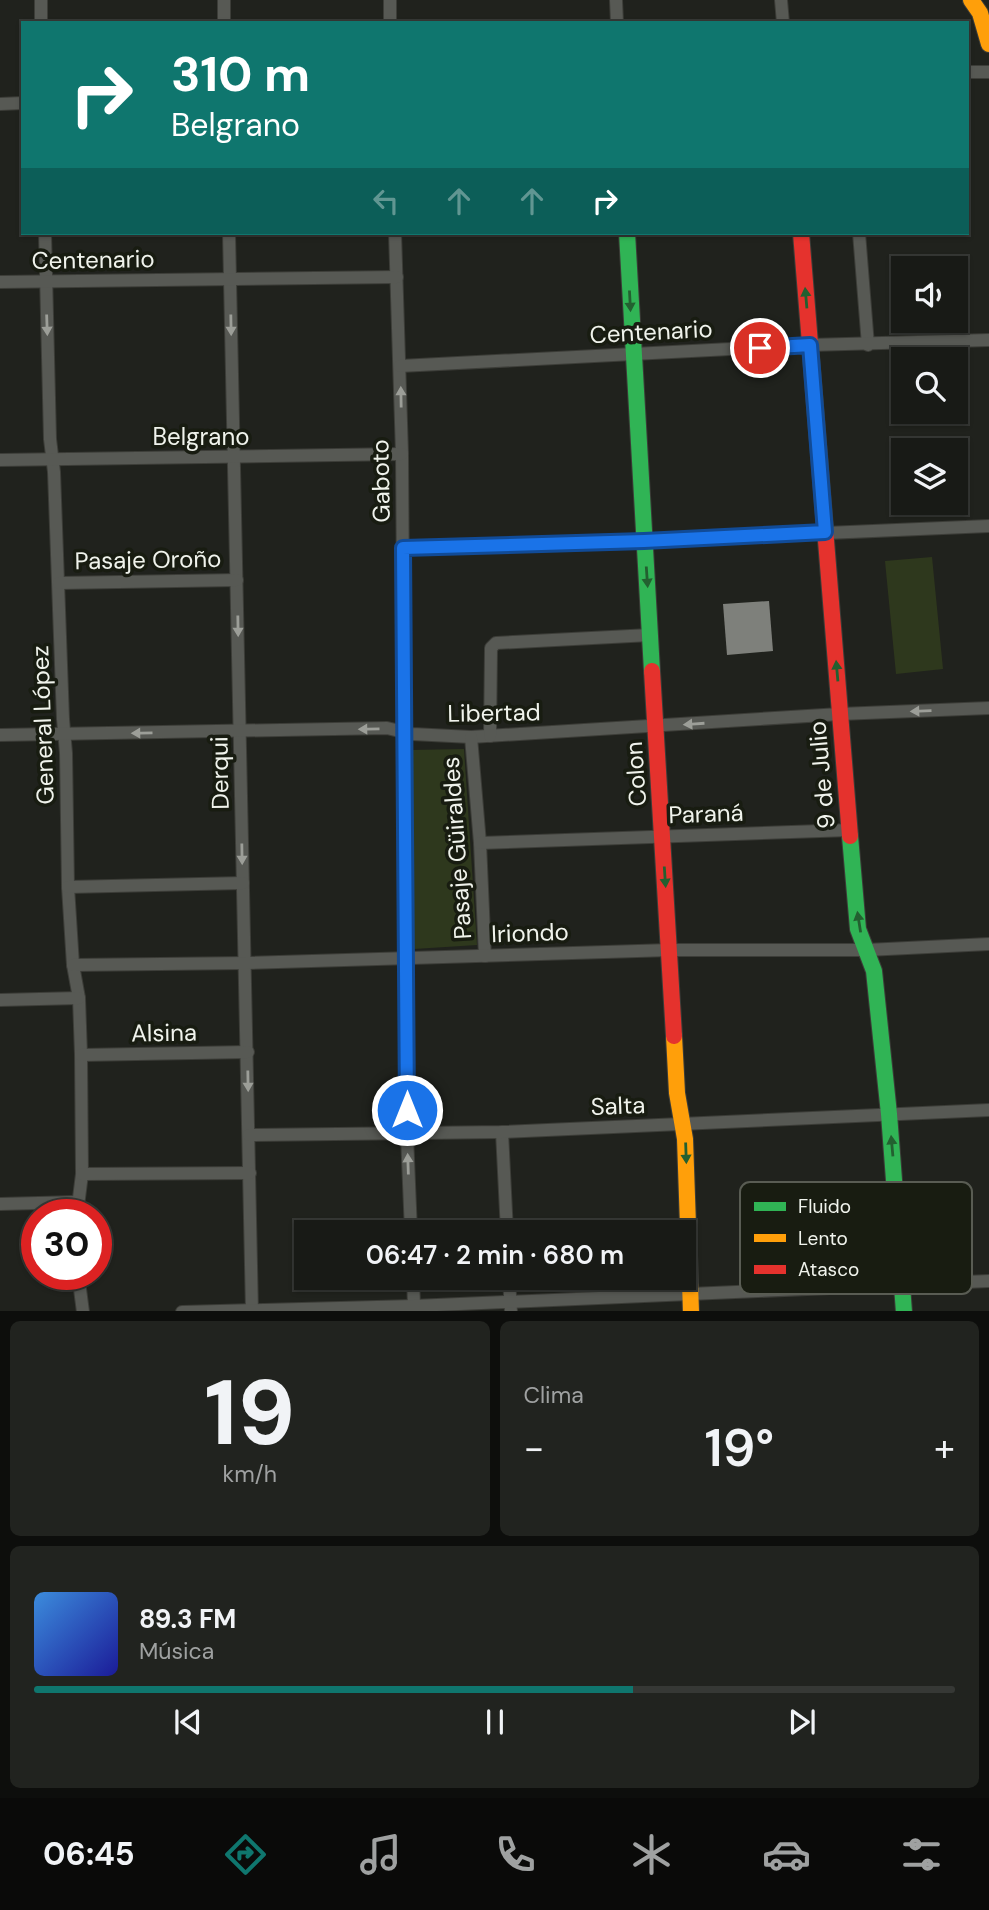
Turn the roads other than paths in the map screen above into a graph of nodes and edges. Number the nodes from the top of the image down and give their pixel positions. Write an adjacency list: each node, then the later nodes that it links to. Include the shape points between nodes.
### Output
1 (41, 0): 7 (street)
2 (224, 0): 8 (street)
3 (390, 0): 9 (street)
4 (616, 0): 10 (street)
5 (781, 0): 11 (street)
6 (978, 4): 12 (street)
7 (41, 21)
8 (224, 21)
9 (390, 21)
10 (617, 21)
11 (783, 21)
12 (989, 44)
13 (969, 72): 14 (street)
14 (989, 72)
15 (21, 103): 16 (street)
16 (0, 104)
17 (45, 235): 26 (street, General López)
18 (229, 235): 24 (street, Derqui)
19 (395, 235): 23 (street, Gaboto)
20 (627, 235): 30 (street, Colon, one-way to 30)
21 (801, 235): 28 (street, 9 de Julio, one-way to 21)
22 (859, 235): 29 (street)
23 (397, 277): 24 (street, Centenario); 31 (street, Gaboto)
24 (230, 280): 26 (street, Centenario); 34 (street, Derqui, one-way to 34)
25 (0, 282): 26 (street, Centenario)
26 (46, 282): 33 (street, General López, one-way to 33)
27 (989, 340): 29 (street, Centenario)
28 (810, 345): 29 (street, Centenario); 30 (street, Centenario); 37 (street, 9 de Julio)
29 (868, 345)
30 (633, 354): 31 (street, Centenario); 38 (street, Colon)
31 (400, 366): 32 (street, Gaboto, one-way to 31)
32 (402, 454): 34 (street, Belgrano); 39 (street, Gaboto)
33 (53, 458): 34 (street, Belgrano); 35 (street, Belgrano); 41 (street, General López)
34 (234, 458): 40 (street, Derqui)
35 (0, 460)
36 (989, 526): 37 (street)
37 (825, 532): 38 (street); 44 (street, 9 de Julio, one-way to 37)
38 (644, 541): 39 (street); 42 (street, Colon, one-way to 42)
39 (403, 548): 47 (street, Gaboto)
40 (237, 580): 41 (street, Pasaje Oroño); 46 (street, Derqui, one-way to 46)
41 (59, 583): 48 (street, General López)
42 (650, 635): 45 (street, Colon); 50 (street, Pasaje Güiraldes, via 496,643 491,648)
43 (989, 708): 44 (street, Libertad, one-way to 44)
44 (840, 714): 45 (street, Libertad, one-way to 45); 52 (street, 9 de Julio)
45 (656, 727): 50 (street, Libertad); 53 (street, Colon)
46 (240, 731): 47 (street, Libertad, one-way to 46, via 387,728); 48 (street, Libertad, one-way to 48); 55 (street, Derqui, one-way to 55)
47 (404, 732): 51 (street, Libertad); 61 (street, Gaboto)
48 (64, 734): 49 (street, Libertad); 56 (street, General López)
49 (0, 735)
50 (490, 736): 51 (street, Libertad)
51 (471, 737): 54 (street, Pasaje Güiraldes)
52 (850, 830): 53 (street, Paraná); 59 (street, 9 de Julio, one-way to 52, via 858,929)
53 (663, 837): 54 (street, Paraná); 58 (street, Colon, one-way to 58)
54 (480, 843): 60 (street, Pasaje Güiraldes)
55 (243, 883): 56 (street); 62 (street, Derqui)
56 (68, 887): 63 (street, General López)
57 (989, 944): 59 (street, Iriondo)
58 (670, 950): 59 (street, Iriondo); 60 (street, Iriondo); 70 (street, Colon)
59 (867, 950): 69 (street, 9 de Julio, via 874,971)
60 (485, 956): 61 (street, Iriondo)
61 (406, 958): 62 (street, Iriondo); 73 (street, Gaboto)
62 (246, 963): 63 (street, Iriondo); 66 (street, Derqui)
63 (73, 965): 64 (street, General López)
64 (79, 998): 65 (street); 67 (street, General López)
65 (0, 1000)
66 (248, 1052): 67 (street, Alsina); 72 (street, Derqui, one-way to 72)
67 (81, 1055): 75 (street, General López)
68 (989, 1110): 69 (street, Salta)
69 (889, 1114): 70 (street, Salta); 76 (street, 9 de Julio, one-way to 69)
70 (682, 1124): 71 (street, Salta); 85 (street, Colon, one-way to 85)
71 (502, 1132): 73 (street, Salta); 81 (street)
72 (249, 1135): 73 (street, Salta); 74 (street, Derqui)
73 (407, 1135): 80 (street, Gaboto, one-way to 73)
74 (250, 1173): 75 (street); 89 (street, Derqui)
75 (82, 1174): 77 (street, General López)
76 (895, 1182)
77 (78, 1199)
78 (0, 1204): 79 (street)
79 (21, 1205)
80 (411, 1220)
81 (506, 1220)
82 (80, 1290): 90 (street)
83 (413, 1290): 86 (street)
84 (740, 1292): 85 (street)
85 (691, 1294): 87 (street); 92 (street, Colon)
86 (414, 1306): 87 (street); 88 (street)
87 (510, 1307)
88 (356, 1309): 89 (street)
89 (252, 1310): 91 (street)
90 (83, 1311)
91 (182, 1311)
92 (691, 1311)

